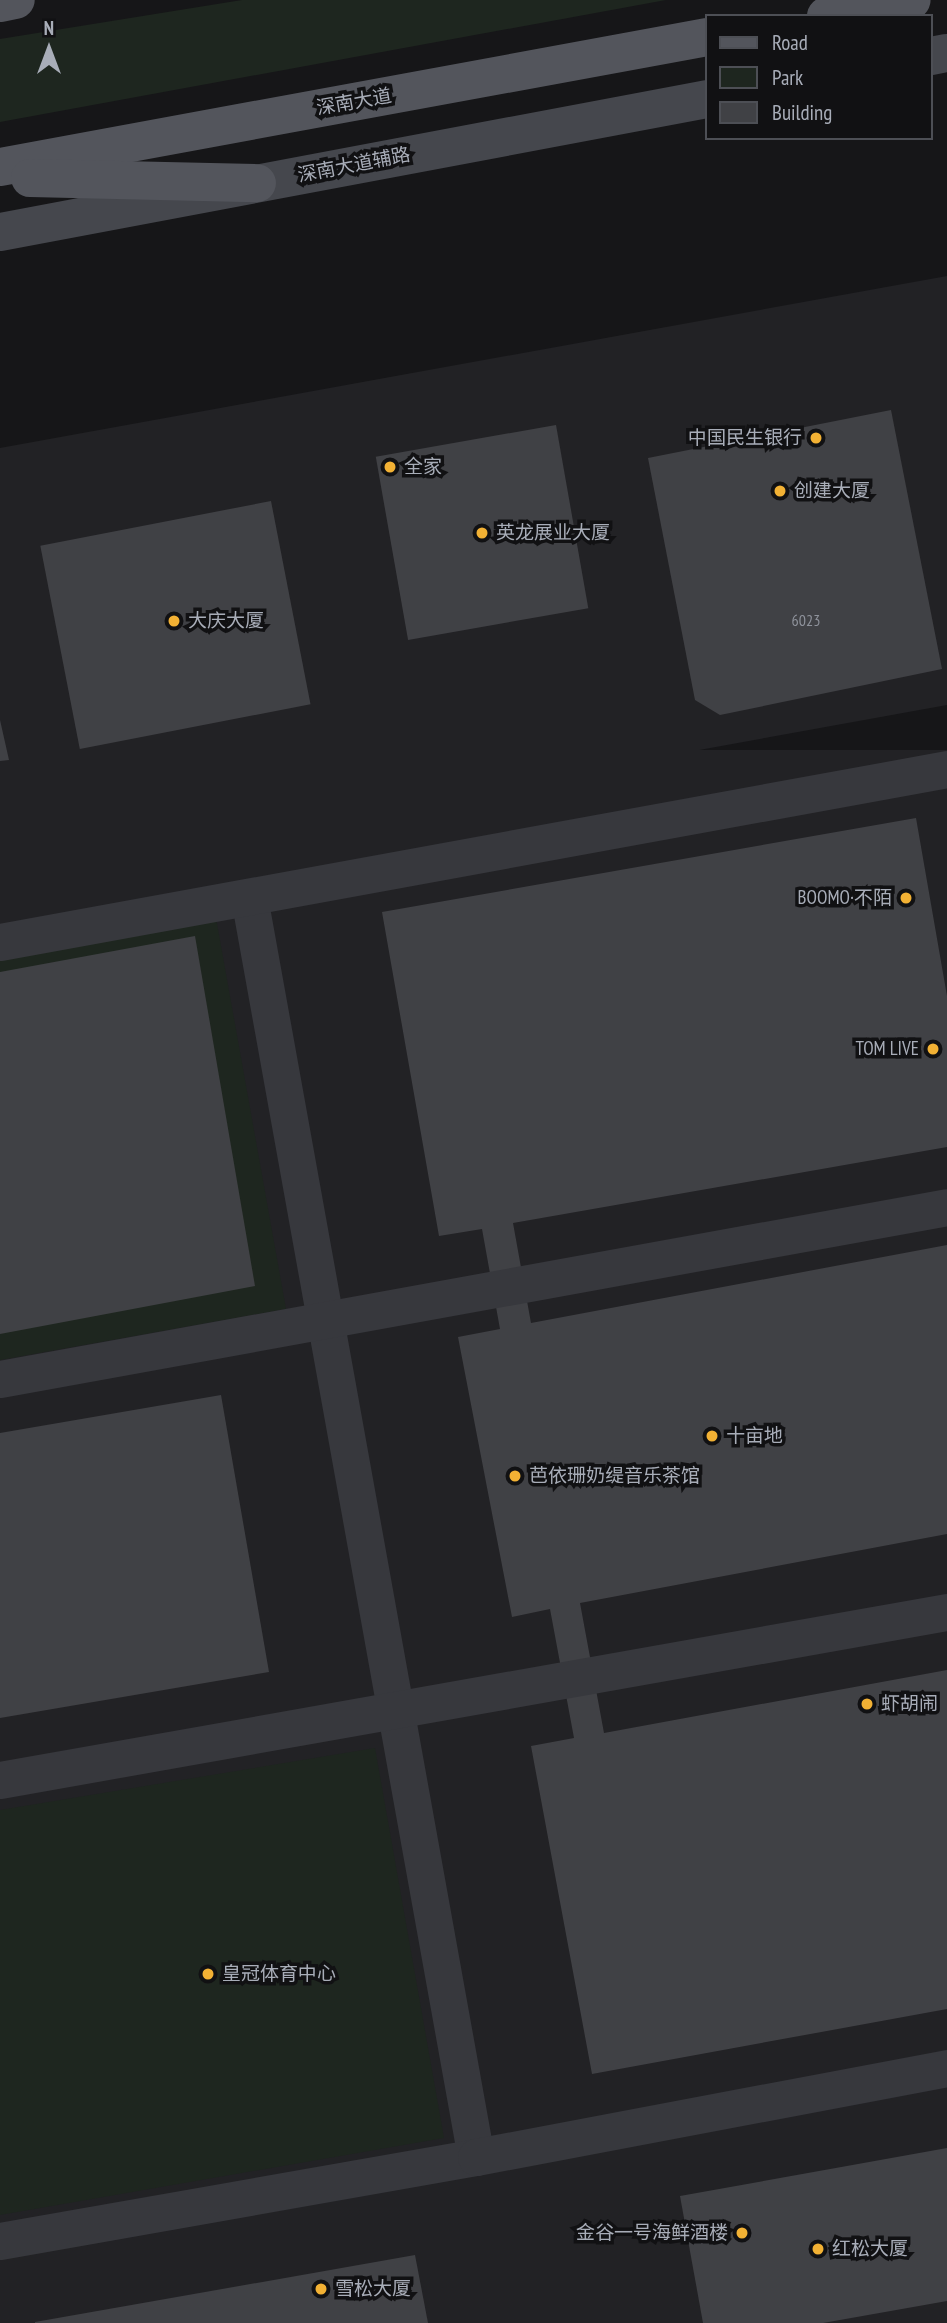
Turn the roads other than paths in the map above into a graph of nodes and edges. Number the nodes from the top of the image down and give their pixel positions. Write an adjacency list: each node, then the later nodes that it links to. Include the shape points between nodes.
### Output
1 (16, 0): 3 (main road)
2 (912, 0): 4 (main road)
3 (0, 3)
4 (837, 14)
5 (706, 37): 7 (main road, 深南大道)
6 (706, 99): 9 (main road, 深南大道辅路)
7 (0, 167)
8 (0, 177): 9 (main road)
9 (257, 183): 10 (main road, 深南大道辅路)
10 (0, 232)
11 (947, 769): 12 (street)
12 (249, 897): 13 (street); 15 (street)
13 (0, 942)
14 (947, 1207): 15 (street)
15 (324, 1320): 16 (street); 18 (street)
16 (0, 1379)
17 (947, 1612): 18 (street)
18 (394, 1710): 19 (street); 21 (street)
19 (0, 1780)
20 (947, 2068): 21 (street)
21 (476, 2157): 22 (street)
22 (0, 2241)

